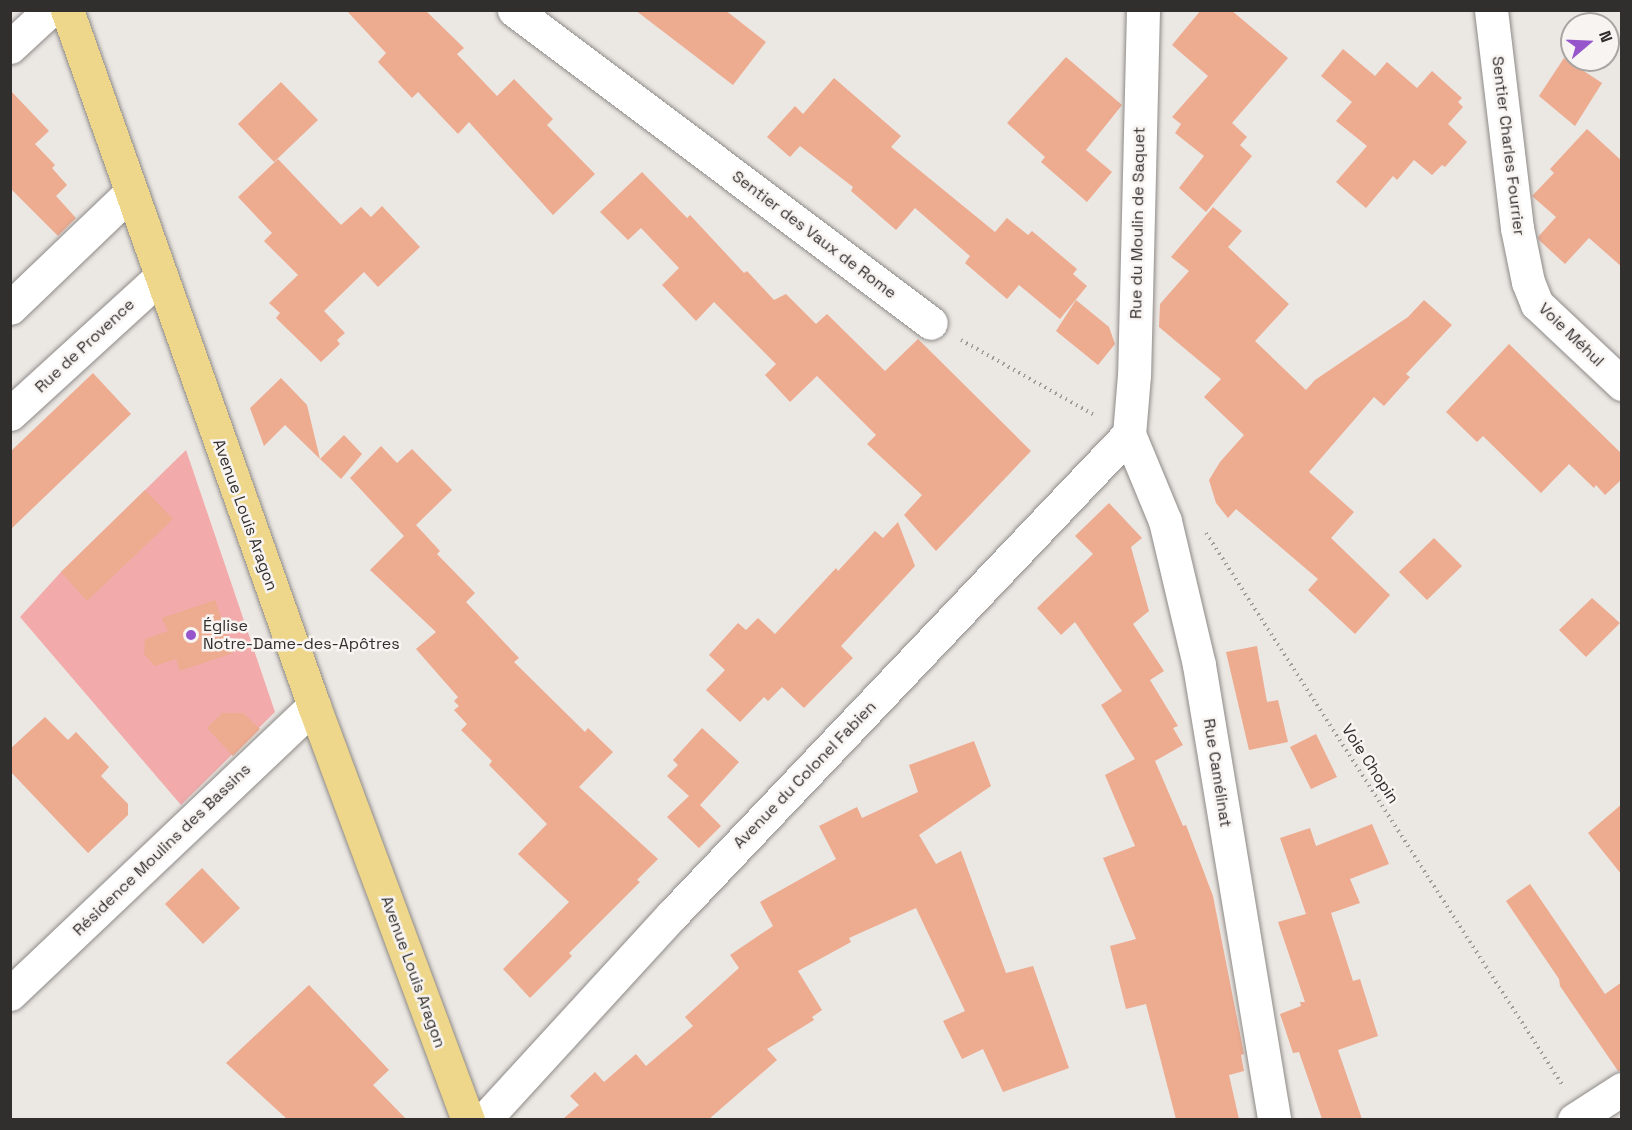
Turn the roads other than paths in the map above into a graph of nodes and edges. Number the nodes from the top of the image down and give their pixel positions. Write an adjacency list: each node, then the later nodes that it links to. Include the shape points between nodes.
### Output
1 (50, 10): 6 (street)
2 (67, 10): 7 (main road, Avenue Louis Aragon)
3 (514, 10): 11 (street, Sentier des Vaux de Rome)
4 (1143, 10): 14 (street, Rue du Moulin de Saquet, via 1134,375)
5 (1491, 10): 9 (street, Sentier Charles Fourrier, via 1517,228)
6 (10, 47)
7 (130, 193): 8 (main road, Avenue Louis Aragon); 10 (street)
8 (160, 277): 13 (street, Rue de Provence); 15 (main road, Avenue Louis Aragon)
9 (1528, 282): 12 (street, Voie Méhul, via 1537,304)
10 (10, 308)
11 (931, 323)
12 (1622, 384)
13 (10, 414)
14 (1129, 434): 20 (street, Avenue du Colonel Fabien); 21 (street, Rue Camélinat, via 1165,521 1199,665)
15 (314, 706): 16 (street, Résidence Moulins des Bassins); 19 (main road, Avenue Louis Aragon)
16 (10, 994)
17 (1622, 1089): 18 (street)
18 (1578, 1117)
19 (468, 1119)
20 (484, 1119)
21 (1274, 1119)

